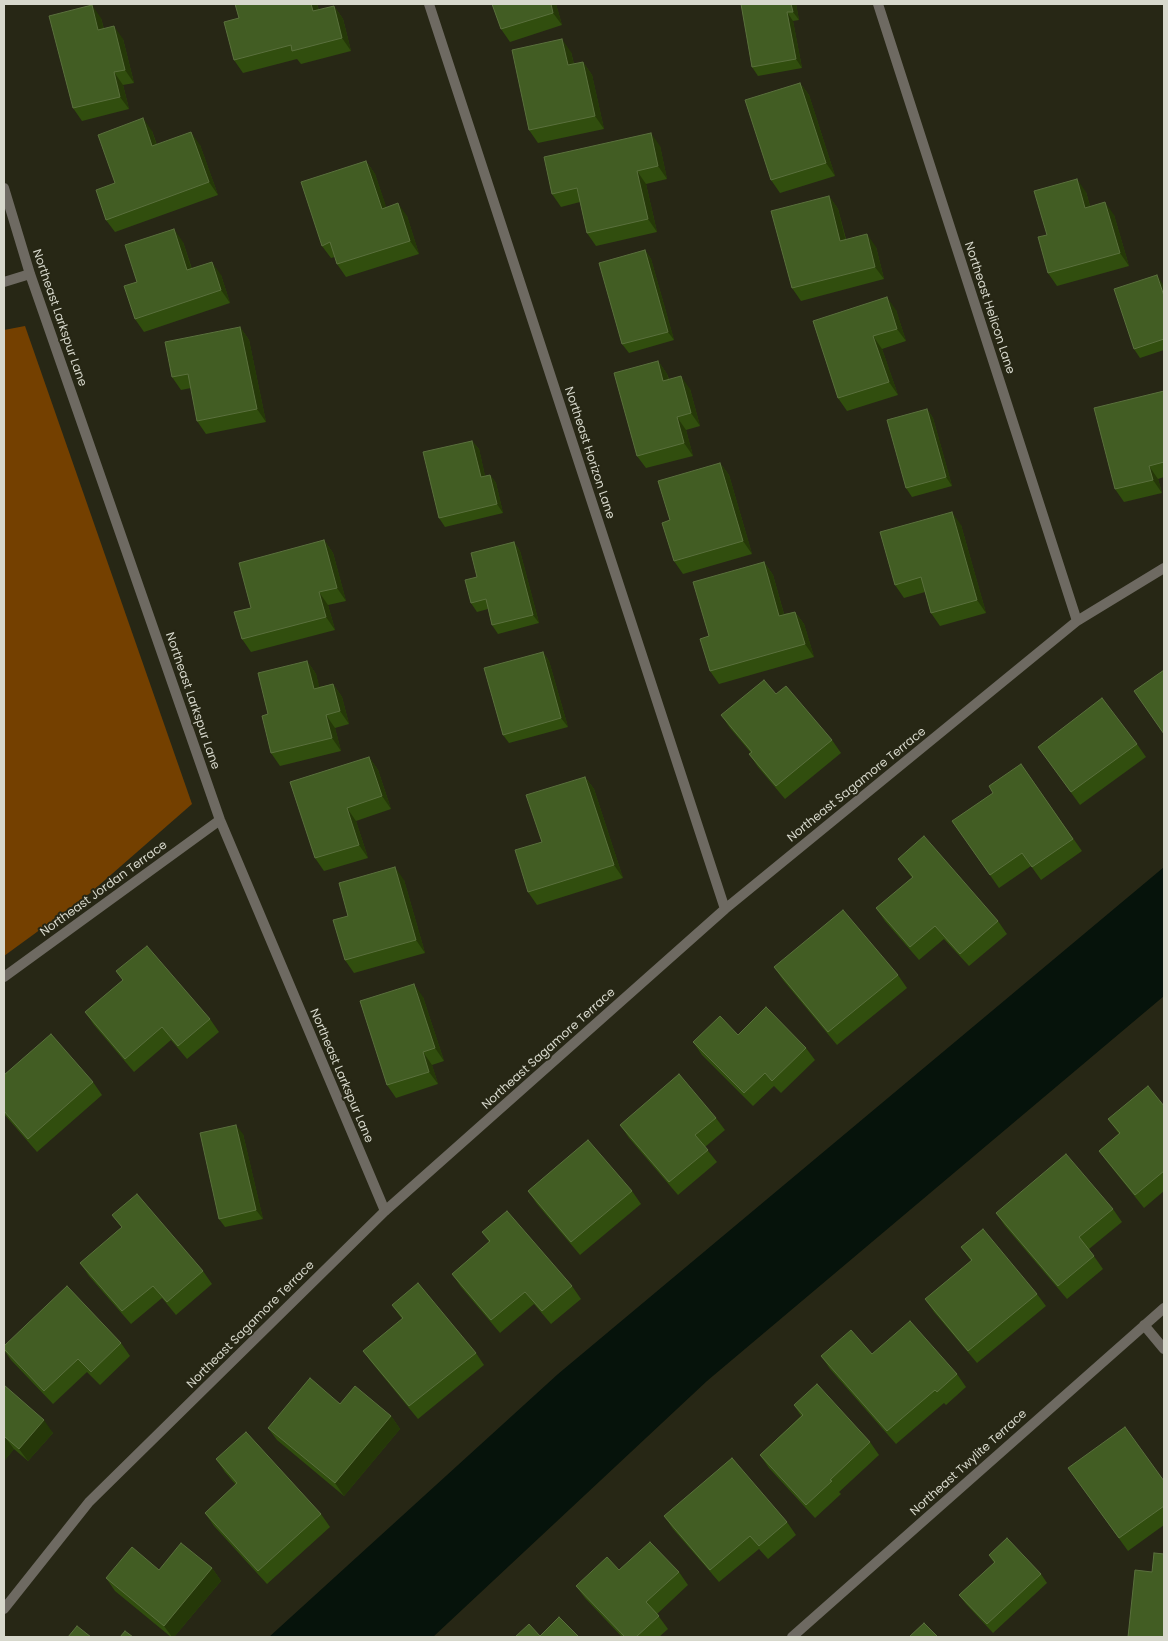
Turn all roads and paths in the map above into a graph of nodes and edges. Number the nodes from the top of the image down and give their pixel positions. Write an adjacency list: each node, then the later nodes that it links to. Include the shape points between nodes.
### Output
1 (429, 4): 9 (street, Northeast Horizon Lane)
2 (878, 4): 7 (street, Northeast Helicon Lane)
3 (4, 188): 4 (street, Northeast Larkspur Lane)
4 (30, 274): 5 (street); 8 (street, Northeast Larkspur Lane)
5 (4, 282)
6 (1164, 568): 7 (street, Northeast Sagamore Terrace)
7 (1077, 621): 9 (street, Northeast Sagamore Terrace)
8 (220, 820): 10 (street, Northeast Jordan Terrace); 11 (street, Northeast Larkspur Lane)
9 (725, 909): 11 (street, Northeast Sagamore Terrace)
10 (4, 977)
11 (385, 1211): 15 (street, Northeast Sagamore Terrace, via 89,1502)
12 (1164, 1308): 13 (street, Northeast Twylite Terrace)
13 (1144, 1325): 14 (street); 16 (street, Northeast Twylite Terrace)
14 (1164, 1349)
15 (4, 1609)
16 (792, 1637)

